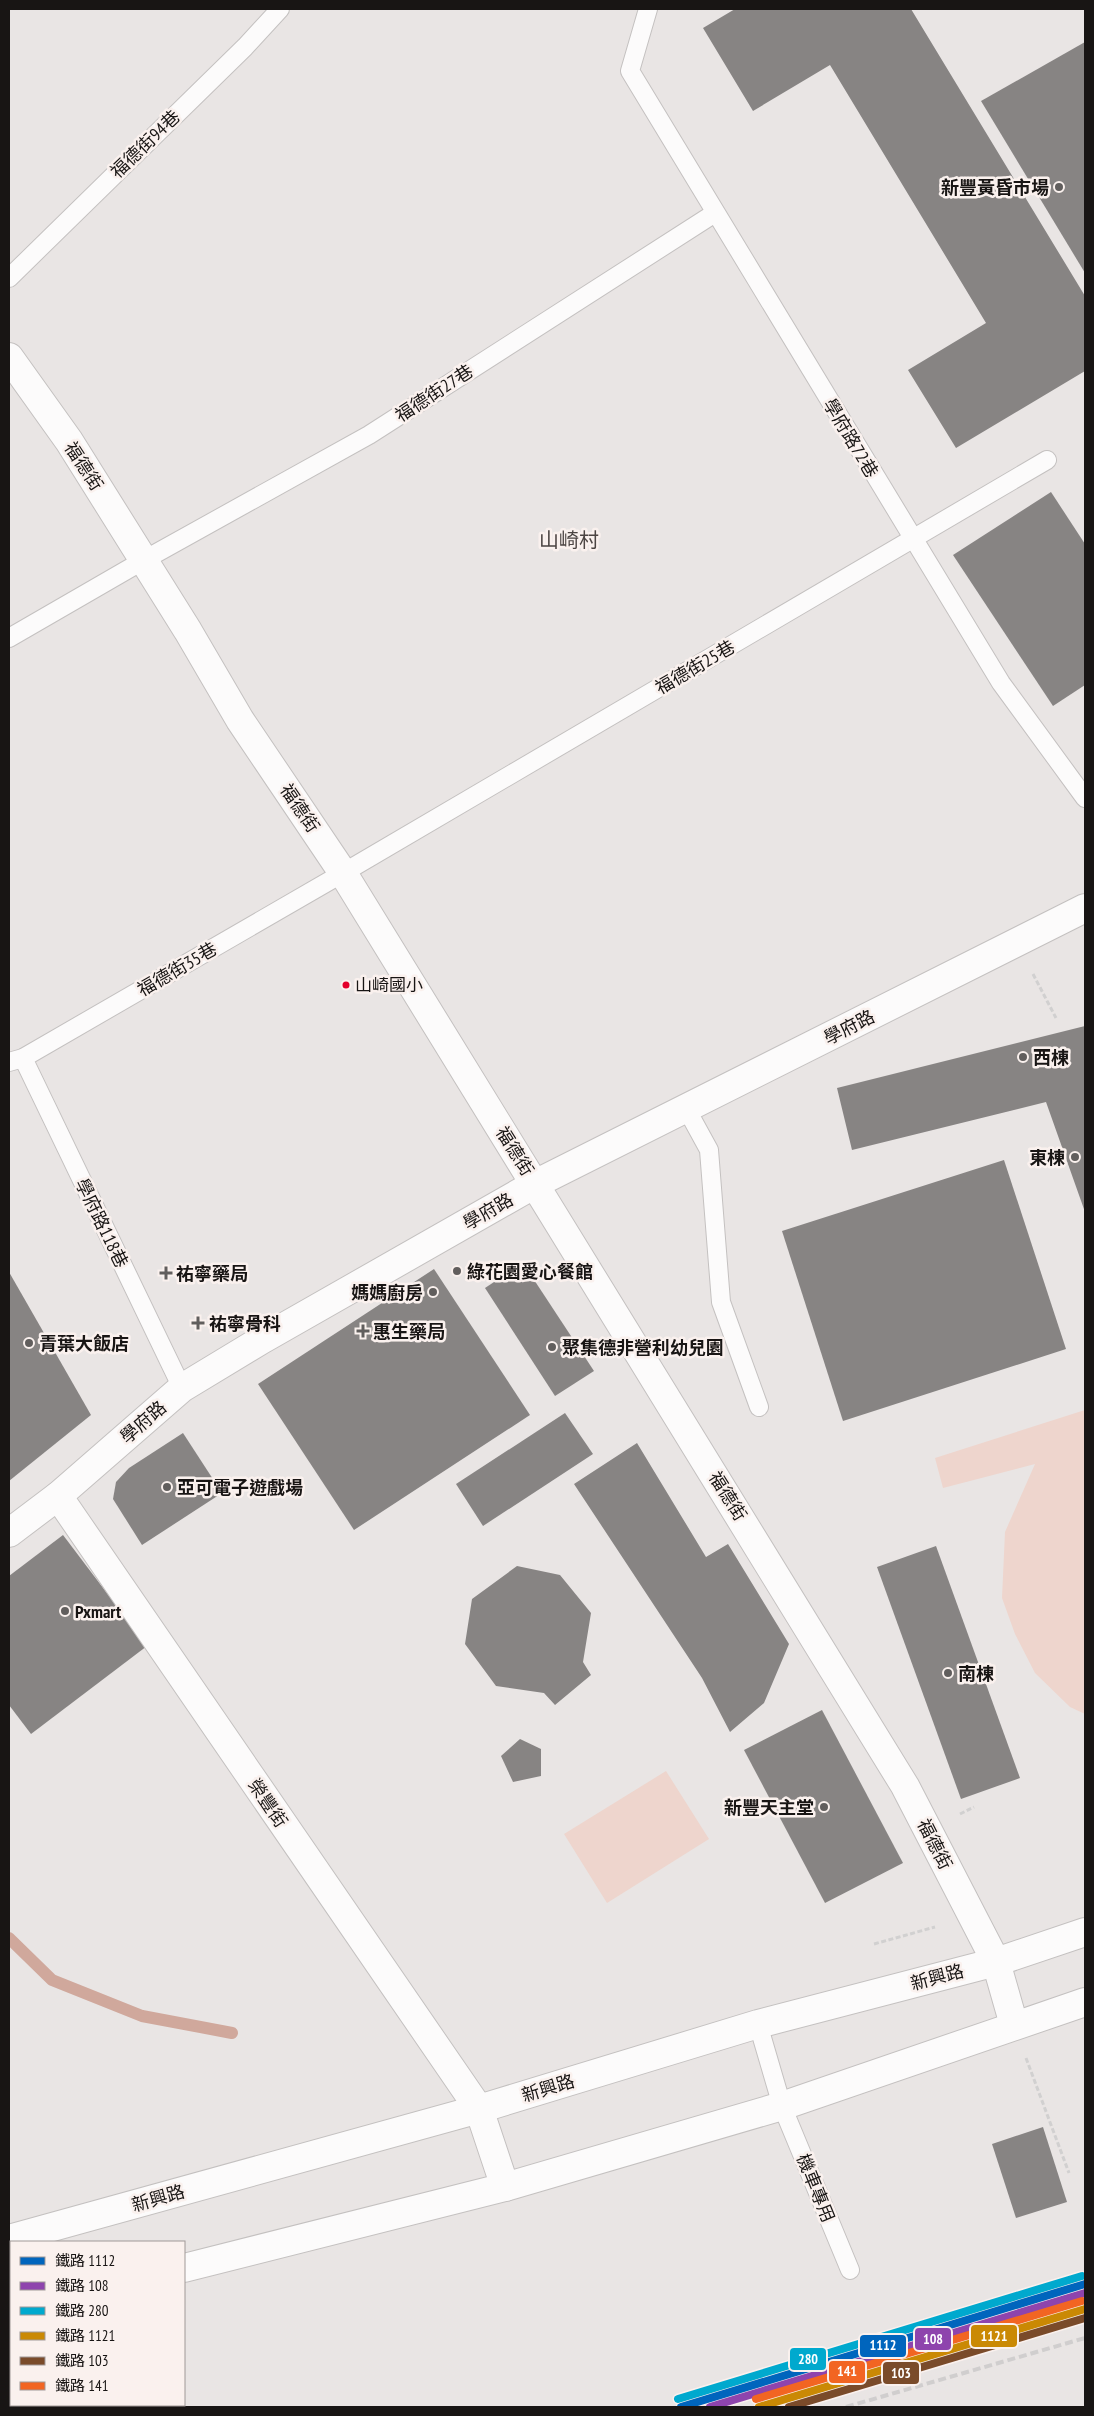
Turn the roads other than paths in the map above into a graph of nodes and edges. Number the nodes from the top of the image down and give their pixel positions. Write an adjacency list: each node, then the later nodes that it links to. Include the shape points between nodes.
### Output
1 (280, 9): 4 (lane, 福德街94巷)
2 (648, 9): 3 (lane, 學府路72巷, via 630,70)
3 (715, 212): 7 (lane, 學府路72巷); 8 (lane, 福德街27巷, via 369,435)
4 (9, 278)
5 (9, 357): 8 (street, 福德街, via 69,441)
6 (1047, 460): 7 (lane, 福德街25巷)
7 (912, 539): 10 (lane, 學府路72巷, via 1001,683); 11 (lane, 福德街25巷)
8 (144, 560): 9 (lane, 福德街27巷); 11 (street, 福德街, via 240,720)
9 (9, 638)
10 (1085, 798)
11 (343, 873): 13 (lane, 福德街35巷); 15 (street, 福德街)
12 (1085, 908): 14 (street, 學府路)
13 (16, 1060): 16 (lane, 學府路118巷)
14 (686, 1108): 15 (street, 學府路); 17 (lane, via 709,1150 721,1302)
15 (535, 1184): 16 (street, 學府路); 21 (street, 福德街, via 905,1786)
16 (182, 1388): 18 (street, 學府路)
17 (759, 1407)
18 (58, 1496): 19 (street, 學府路); 26 (street, 榮豐街)
19 (9, 1533)
20 (1085, 1932): 21 (street, 新興路)
21 (996, 1962): 23 (street, 新興路); 24 (street, 福德街)
22 (1085, 2002): 24 (street)
23 (758, 2024): 25 (lane, 機車專用); 26 (street, 新興路)
24 (1014, 2025): 25 (street)
25 (782, 2106): 27 (street); 30 (lane, 機車專用)
26 (478, 2109): 27 (street, 榮豐街); 28 (street, 新興路)
27 (505, 2187): 29 (street)
28 (9, 2240)
29 (185, 2268)
30 (850, 2270)

